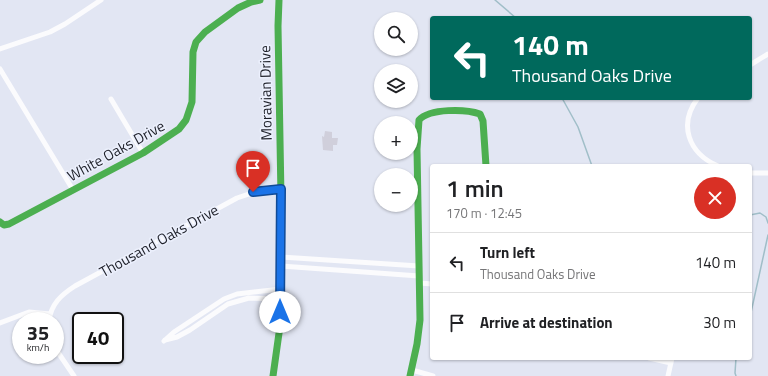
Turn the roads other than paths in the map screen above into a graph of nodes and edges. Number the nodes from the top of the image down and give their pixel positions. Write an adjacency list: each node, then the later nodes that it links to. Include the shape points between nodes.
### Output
1 (101, 0): 4 (street, via 50,32)
2 (260, 0): 10 (street, White Oaks Drive, via 238,8 201,36 194,46 192,102 186,120 175,133)
3 (278, 0): 15 (street, Moravian Drive)
4 (0, 50)
5 (768, 54): 6 (street)
6 (752, 64)
7 (0, 69): 16 (street)
8 (112, 99): 10 (street)
9 (697, 100): 12 (street, via 688,115 690,139 702,157)
10 (143, 152): 16 (street, White Oaks Drive)
11 (486, 164): 21 (street, via 486,143 480,114 434,112 422,117 418,124 417,143)
12 (714, 164)
13 (752, 173): 14 (street)
14 (768, 173)
15 (281, 189): 18 (street, Moravian Drive); 30 (street, Thousand Oaks Drive, via 262,190 236,198 66,292)
16 (73, 190): 17 (street, White Oaks Drive, via 9,224)
17 (0, 222)
18 (281, 257): 19 (street); 20 (street, Moravian Drive)
19 (351, 262): 21 (street); 22 (street)
20 (281, 266): 22 (street); 25 (street, Moravian Drive)
21 (419, 266): 23 (street)
22 (350, 271): 23 (street)
23 (420, 280): 24 (street); 38 (street, via 419,334)
24 (430, 283)
25 (280, 289): 26 (street); 28 (street, Moravian Drive)
26 (257, 291): 27 (street); 29 (street, via 224,298)
27 (256, 298): 28 (street); 31 (street, via 228,304)
28 (280, 299): 40 (street, Moravian Drive, via 279,341)
29 (213, 306): 31 (street); 33 (street)
30 (51, 312)
31 (216, 312): 35 (street)
32 (12, 318): 34 (street)
33 (194, 319): 35 (street); 35 (street, via 164,341 177,337)
34 (0, 323)
35 (197, 325)
36 (64, 361): 39 (street)
37 (671, 361): 42 (street)
38 (411, 373): 41 (street)
39 (74, 376)
40 (273, 376)
41 (433, 376)
42 (668, 376)

